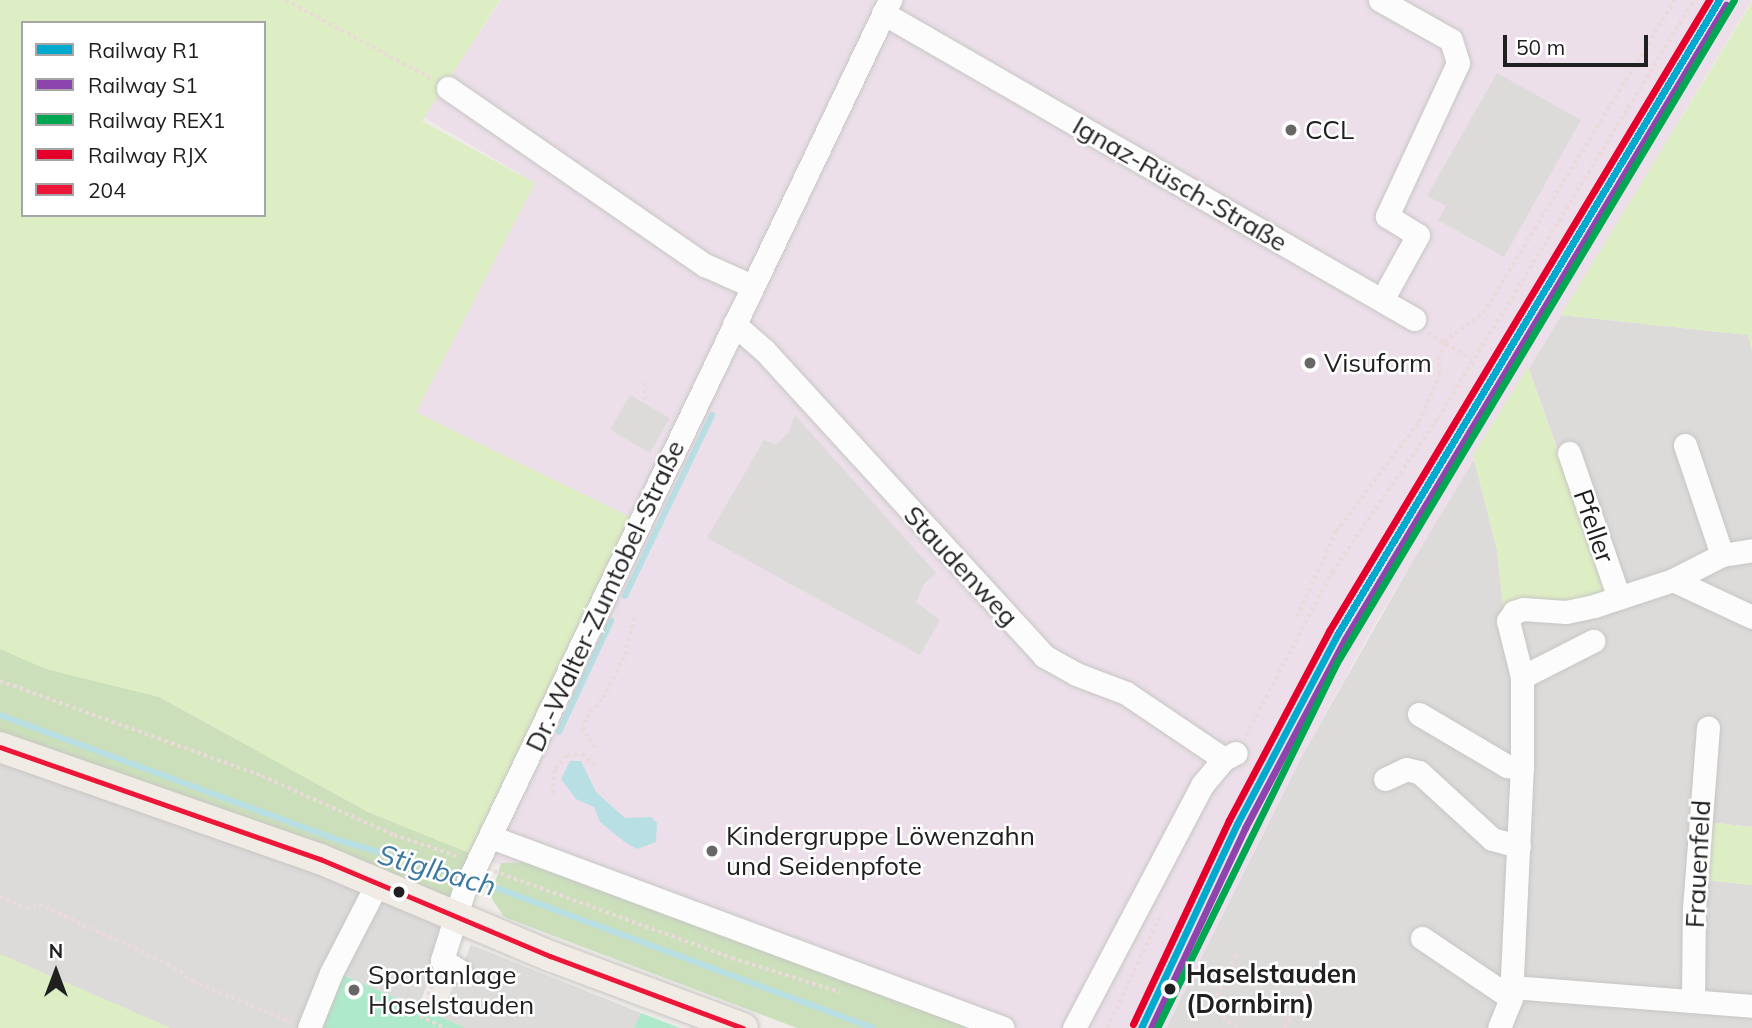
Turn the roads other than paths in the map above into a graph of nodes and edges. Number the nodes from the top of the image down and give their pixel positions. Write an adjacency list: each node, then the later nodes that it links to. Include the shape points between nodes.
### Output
1 (1380, 0): 5 (street, via 1451,40 1458,63 1387,216 1418,235)
2 (886, 7): 4 (street, Dr.-Walter-Zumtobel-Straße); 5 (street, Ignaz-Rüsch-Straße)
3 (448, 88): 4 (street, via 705,265)
4 (750, 285): 7 (street, Dr.-Walter-Zumtobel-Straße)
5 (1382, 300): 6 (street, Ignaz-Rüsch-Straße)
6 (1415, 319)
7 (734, 324): 22 (street, Dr.-Walter-Zumtobel-Straße); 34 (street, Staudenweg, via 764,350 1044,656 1126,693 1231,756 1202,785)
8 (1685, 445): 11 (street)
9 (1569, 453): 13 (street, Pfeller)
10 (1752, 550): 11 (street, Pfeller)
11 (1722, 555): 12 (street, Pfeller)
12 (1673, 580): 13 (street, Pfeller); 14 (street)
13 (1619, 598): 16 (street, Pfeller, via 1566,611 1514,612 1508,621)
14 (1752, 617)
15 (1593, 641): 16 (street)
16 (1522, 677): 20 (street)
17 (1419, 713): 20 (street, via 1507,766)
18 (1708, 728): 29 (street, Frauenfeld, via 1694,909)
19 (0, 747): 24 (main road, via 217,821)
20 (1522, 768): 23 (street)
21 (1385, 779): 23 (street, via 1406,769 1419,772 1492,839)
22 (491, 836): 25 (street, Dr.-Walter-Zumtobel-Straße); 33 (street)
23 (1519, 846): 28 (street)
24 (377, 884): 25 (main road); 31 (street)
25 (460, 904): 27 (street, Dr.-Walter-Zumtobel-Straße); 32 (main road)
26 (1422, 938): 28 (street)
27 (451, 965)
28 (1512, 993): 29 (street); 35 (street)
29 (1693, 999): 30 (street)
30 (1752, 1006)
31 (301, 1025)
32 (743, 1028)
33 (1003, 1028)
34 (1074, 1028)
35 (1499, 1028)

